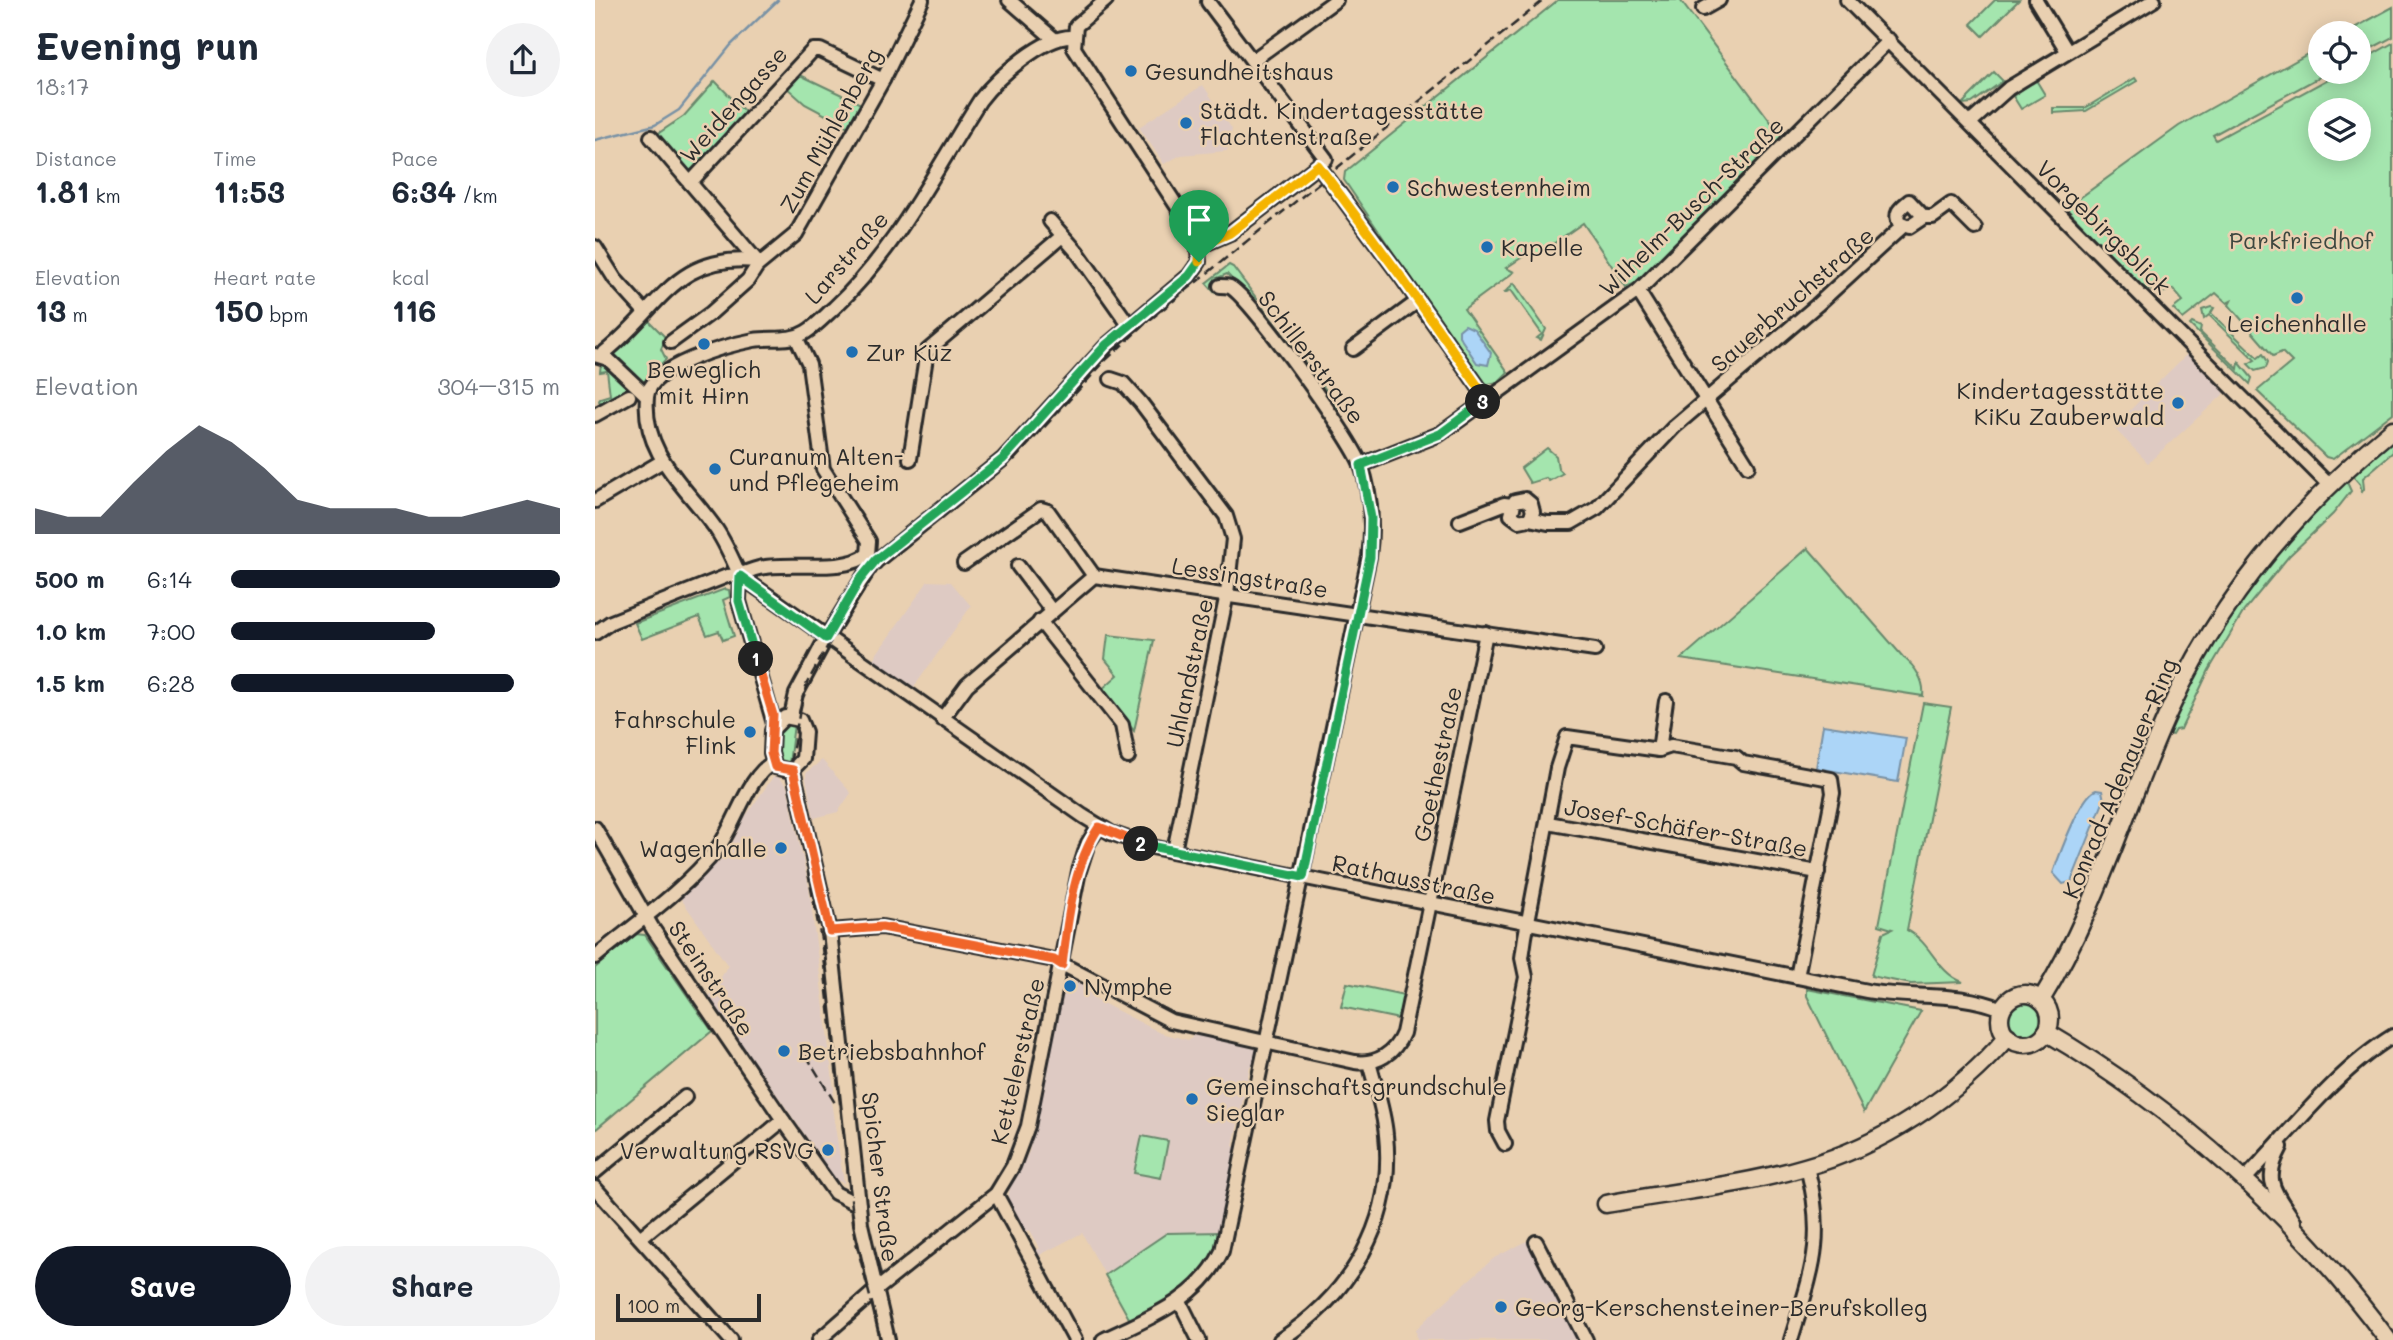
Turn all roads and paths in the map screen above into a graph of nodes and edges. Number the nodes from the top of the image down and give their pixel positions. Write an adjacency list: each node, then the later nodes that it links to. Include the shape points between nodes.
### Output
1 (922, 0): 16 (street, Zum Mühlenberg)
2 (1009, 0): 12 (street)
3 (1105, 0): 11 (street, via 1080,21)
4 (1336, 0): 15 (street)
5 (1719, 0): 10 (street)
6 (1847, 0): 13 (street, Vorgebirgsblick)
7 (2036, 0): 14 (street)
8 (2154, 0): 14 (street)
9 (1208, 2): 15 (street)
10 (1703, 9)
11 (1073, 37): 12 (street, Larstraße); 26 (street, via 1077,56)
12 (1054, 39): 34 (street, Larstraße, via 986,91 884,251 848,294)
13 (1889, 40): 17 (street, Vorgebirgsblick); 30 (street, Wilhelm-Busch-Straße)
14 (2067, 51): 17 (street, via 2009,88)
15 (1253, 60): 19 (street)
16 (883, 79): 20 (street, Weidengasse, via 813,50); 28 (street, Zum Mühlenberg, via 796,234)
17 (1971, 122): 49 (street, Vorgebirgsblick)
18 (651, 137): 20 (street, Weidengasse)
19 (1322, 162): 26 (street, via 1230,233); 31 (street)
20 (690, 183): 28 (street, Weidengasse)
21 (1924, 217): 23 (street, Sauerbruchstraße, via 1911,227); 23 (street, Sauerbruchstraße, via 1909,201 1898,211); 24 (street, Sauerbruchstraße, via 1931,218 1951,204)
22 (1050, 221): 25 (street)
23 (1903, 226): 42 (street, Sauerbruchstraße)
24 (1975, 228)
25 (1062, 237): 33 (street); 45 (street, via 927,351)
26 (1200, 246): 33 (street, via 1199,262 1189,276)
27 (595, 247): 32 (street, via 615,279)
28 (757, 263): 32 (street, via 723,260 703,265 685,275); 35 (street, Zum Mühlenberg, via 748,280)
29 (1220, 286): 47 (street, Schillerstraße, via 1232,288 1253,310 1344,431)
30 (1639, 290): 41 (street, Wilhelm-Busch-Straße); 42 (street)
31 (1417, 301): 36 (street); 41 (street)
32 (645, 312): 37 (street)
33 (1129, 325): 62 (street, via 1003,459 876,560)
34 (796, 337): 39 (street, via 755,340 683,363 662,373); 54 (street, via 809,364 823,469 870,545 868,554 854,562 758,568)
35 (671, 342)
36 (1353, 349)
37 (598, 356): 39 (street, via 614,364)
38 (1111, 379): 56 (street, Uhlandstraße, via 1133,392 1226,516 1234,547)
39 (646, 395): 46 (street)
40 (629, 396): 43 (street)
41 (1487, 399): 47 (street, Wilhelm-Busch-Straße, via 1440,434)
42 (1706, 401): 48 (street); 51 (street, Sauerbruchstraße, via 1652,447 1587,515 1564,523 1529,519 1533,512 1528,501 1520,499)
43 (595, 415)
44 (2393, 429): 49 (main road, Konrad-Adenauer-Ring)
45 (910, 459)
46 (661, 462): 50 (street); 54 (street, Rathausstraße, via 717,531)
47 (1361, 465): 58 (street, Schillerstraße, via 1371,526)
48 (1748, 466)
49 (2330, 485): 85 (main road, Konrad-Adenauer-Ring, via 2245,579 2207,635 2169,711 2091,906)
50 (595, 501)
51 (1460, 521)
52 (964, 563): 55 (street, via 1045,510)
53 (1018, 566): 57 (street)
54 (740, 576): 60 (street, via 727,576 611,622); 62 (street, Rathausstraße); 67 (street, via 739,601)
55 (1094, 576): 56 (street, Lessingstraße); 57 (street)
56 (1227, 594): 58 (street, Lessingstraße); 75 (street, Uhlandstraße)
57 (1052, 611): 59 (street)
58 (1358, 615): 61 (street, Lessingstraße); 77 (street, Schillerstraße)
59 (1040, 621): 66 (street, via 967,685); 69 (street, via 1122,725)
60 (595, 633)
61 (1486, 633): 63 (street, Lessingstraße); 78 (street, Goethestraße)
62 (826, 638): 65 (street, via 796,694); 66 (street, Rathausstraße)
63 (1595, 650)
64 (1666, 701): 68 (street)
65 (791, 716): 67 (street); 71 (street, via 800,720 805,733 803,759)
66 (942, 719): 73 (street, Rathausstraße)
67 (774, 724): 70 (street)
68 (1659, 750): 72 (street, via 1567,737); 76 (street, via 1671,746 1831,779 1833,793)
69 (1128, 757)
70 (773, 763): 71 (street, via 782,771); 79 (street, via 758,778 718,849)
71 (793, 770): 81 (street, Spicher Straße)
72 (1548, 823): 76 (street, Josef-Schäfer-Straße); 80 (street)
73 (1099, 827): 75 (street, Rathausstraße); 83 (street, Kettelerstraße, via 1080,863)
74 (595, 828): 79 (street, Steinstraße)
75 (1174, 851): 77 (street, Rathausstraße)
76 (1818, 872): 84 (street)
77 (1303, 877): 78 (street, Rathausstraße); 90 (street, Schillerstraße)
78 (1430, 903): 80 (street, Rathausstraße); 91 (street, Goethestraße, via 1403,1033 1389,1054)
79 (646, 915): 82 (street); 93 (street, Steinstraße)
80 (1528, 923): 84 (street, Rathausstraße); 95 (street, via 1522,958 1526,977 1497,1121)
81 (830, 931): 83 (street, via 882,927); 102 (street, Spicher Straße)
82 (595, 957)
83 (1062, 965): 90 (street, via 1162,1018); 100 (street, Kettelerstraße, via 1028,1126)
84 (1797, 977): 86 (street, Rathausstraße, via 1894,995 1964,997)
85 (2041, 1000): 86 (main road, via 2019,995); 87 (main road, via 2049,1015)
86 (2002, 1009): 88 (main road, via 2000,1021)
87 (2046, 1031): 88 (main road, via 2028,1043); 98 (main road, via 2142,1092)
88 (2008, 1037): 96 (main road, via 1914,1117)
89 (2393, 1037): 94 (street, via 2375,1047)
90 (1268, 1042): 91 (street); 107 (street, Schillerstraße, via 1222,1251 1212,1270)
91 (1369, 1062): 114 (street, via 1386,1138 1381,1212 1360,1259 1336,1294)
92 (685, 1097): 97 (street)
93 (783, 1120): 102 (street, Steinstraße, via 835,1193); 103 (street)
94 (2288, 1134): 98 (street); 104 (street, via 2271,1166 2272,1187)
95 (1505, 1144)
96 (1807, 1167): 101 (main road); 116 (street, via 1818,1231 1816,1254)
97 (595, 1172)
98 (2244, 1180): 104 (main road)
99 (595, 1188): 103 (street)
100 (996, 1194): 106 (street, Kettelerstraße); 111 (street)
101 (1606, 1203)
102 (859, 1205): 106 (street, Spicher Straße)
103 (640, 1238): 108 (street)
104 (2306, 1241): 117 (main road)
105 (1536, 1242): 115 (street)
106 (876, 1290): 109 (street, Kettelerstraße); 110 (street, Spicher Straße)
107 (1180, 1301): 112 (street, Schillerstraße); 113 (street)
108 (731, 1340)
109 (819, 1340)
110 (888, 1340)
111 (1075, 1340)
112 (1103, 1340)
113 (1199, 1340)
114 (1280, 1340)
115 (1586, 1340)
116 (1791, 1340)
117 (2388, 1340)

